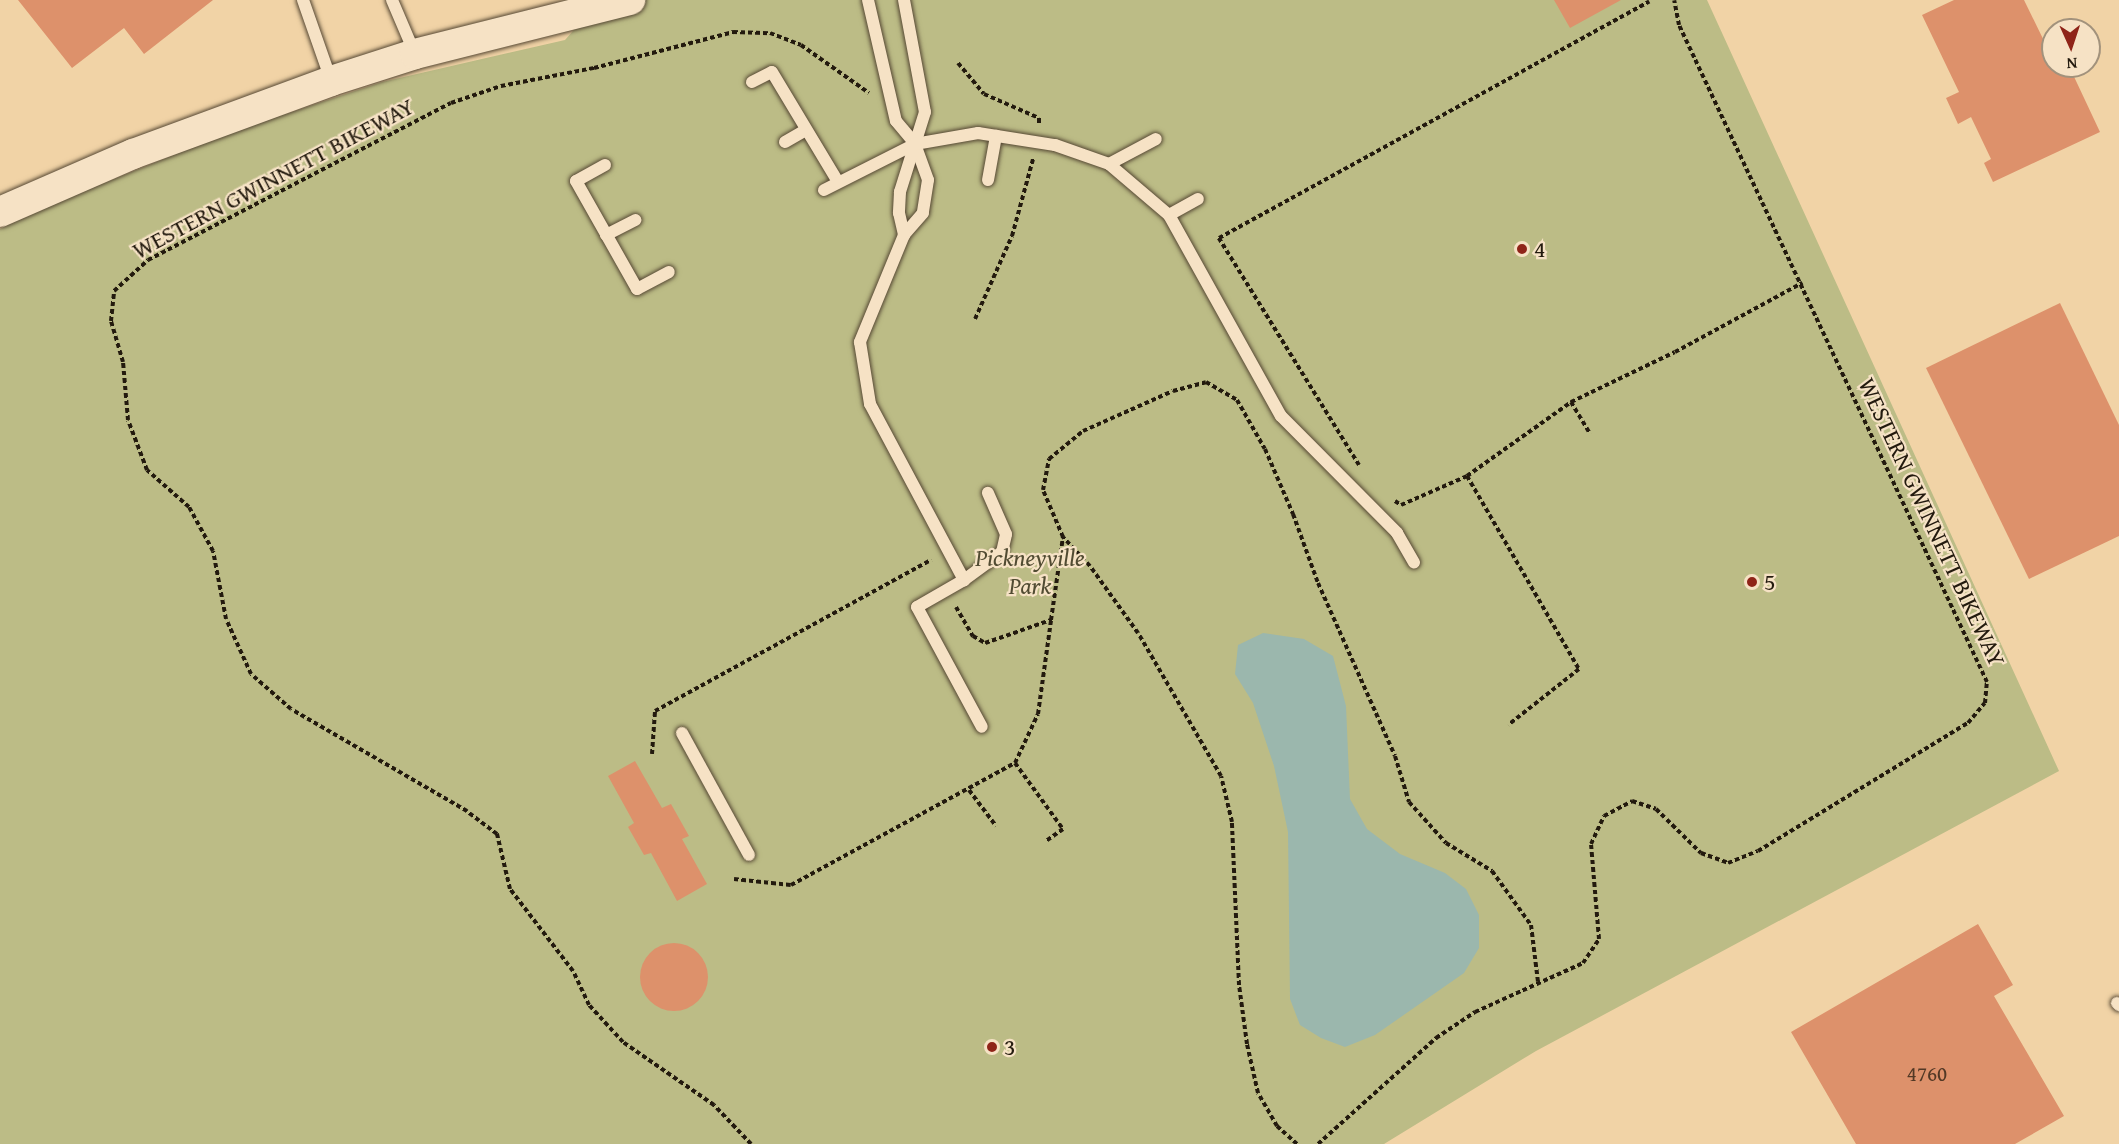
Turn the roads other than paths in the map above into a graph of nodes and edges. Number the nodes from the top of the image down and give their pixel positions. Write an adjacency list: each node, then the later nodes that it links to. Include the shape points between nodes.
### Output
1 (303, 0): 7 (lane)
2 (393, 0): 6 (lane)
3 (630, 0): 6 (street)
4 (867, 0): 13 (lane, via 896,121)
5 (904, 0): 13 (lane, via 925,112)
6 (415, 54): 7 (street)
7 (331, 81): 20 (street, via 133,154)
8 (752, 82): 9 (lane, via 772,72)
9 (806, 130): 12 (lane); 17 (lane)
10 (996, 136): 13 (lane, via 978,133); 14 (lane, via 1055,145); 16 (lane)
11 (1156, 139): 14 (lane)
12 (784, 142)
13 (915, 144): 17 (lane); 24 (lane, via 900,192); 24 (lane, via 928,180 923,213)
14 (1109, 164): 21 (lane)
15 (604, 165): 23 (lane, via 576,181)
16 (988, 180)
17 (838, 182): 18 (lane)
18 (824, 190)
19 (1198, 199): 21 (lane)
20 (0, 212)
21 (1169, 215): 27 (lane, via 1281,416 1398,533)
22 (635, 220): 23 (lane)
23 (606, 235): 25 (lane, via 637,289)
24 (904, 235): 28 (lane, via 860,342 870,404)
25 (669, 272)
26 (988, 493): 28 (lane, via 1006,534 1002,552)
27 (1414, 562)
28 (964, 580): 29 (lane, via 917,607)
29 (982, 727)
30 (682, 733): 31 (lane)
31 (749, 855)

